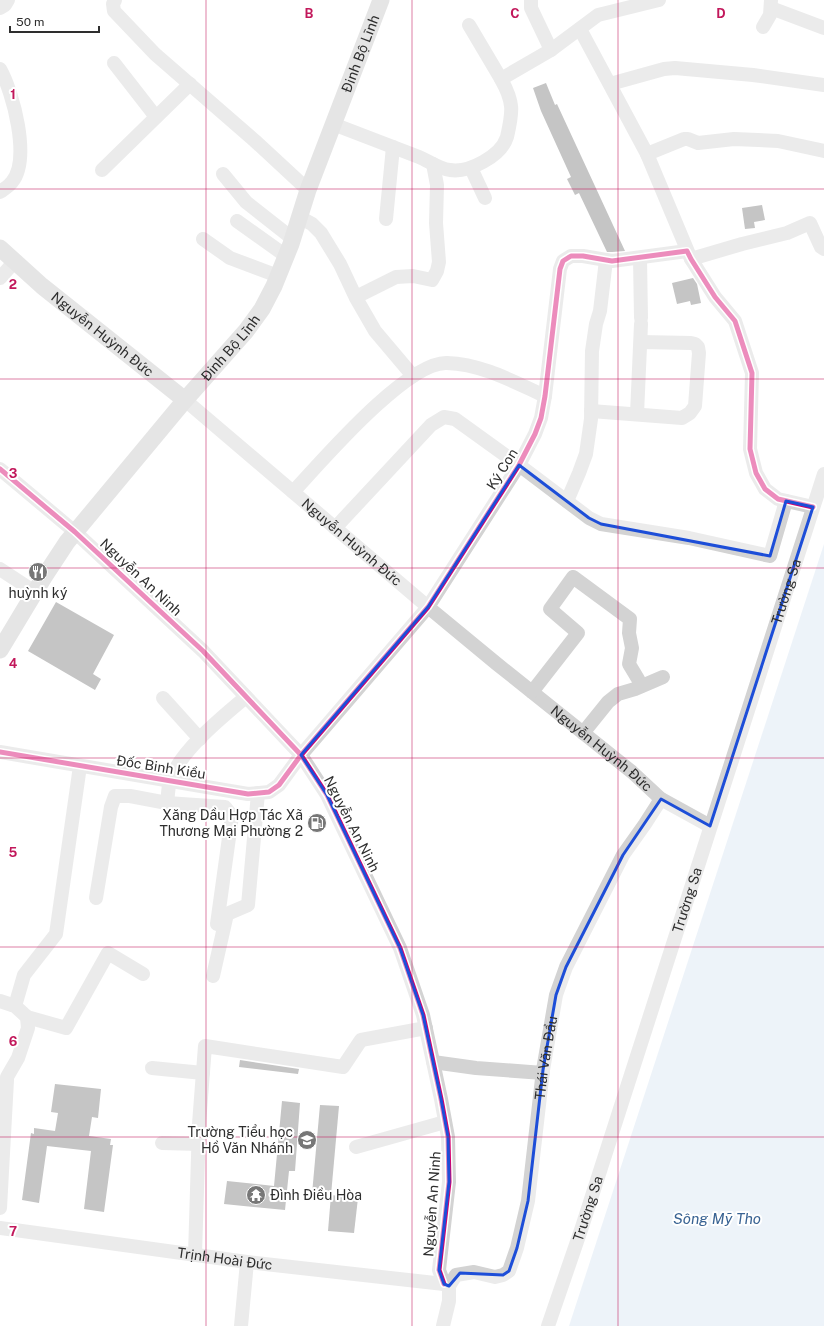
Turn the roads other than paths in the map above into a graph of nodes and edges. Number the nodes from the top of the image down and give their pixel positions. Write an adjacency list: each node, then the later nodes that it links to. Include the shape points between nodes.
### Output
1 (8, 0): 7 (street)
2 (115, 0): 16 (street, via 114,11 155,54)
3 (381, 0): 20 (main road, Đinh Bộ Lĩnh)
4 (531, 0): 12 (street, via 531,8)
5 (659, 0): 11 (street, via 598,15)
6 (771, 4): 9 (street, via 770,15); 10 (street)
7 (0, 8)
8 (469, 24): 15 (street)
9 (764, 27)
10 (824, 28)
11 (580, 29): 12 (street); 17 (street)
12 (551, 50): 15 (street)
13 (114, 63): 19 (street)
14 (0, 69): 29 (street, via 12,101 20,136 20,161 12,183)
15 (501, 79): 25 (street, via 509,93 512,113 504,145 495,154)
16 (190, 84): 19 (street); 28 (street)
17 (610, 84): 18 (street, via 675,68); 23 (street)
18 (824, 85)
19 (156, 117): 26 (street)
20 (332, 124): 21 (street); 28 (main road, Đinh Bộ Lĩnh)
21 (393, 147): 24 (street); 32 (street)
22 (824, 151): 23 (street, via 778,141 734,139 698,143 684,138)
23 (647, 154): 39 (street)
24 (433, 164): 25 (street, via 449,170); 45 (street, via 437,185 439,262 432,280 413,276 396,277)
25 (471, 168): 30 (street)
26 (102, 170)
27 (223, 174): 35 (street, via 246,202)
28 (308, 190): 31 (main road, Đinh Bộ Lĩnh)
29 (0, 192)
30 (484, 198)
31 (299, 217): 35 (main road, Đinh Bộ Lĩnh); 45 (street, via 320,232)
32 (386, 219)
33 (237, 221): 38 (street)
34 (203, 239): 43 (street, via 230,258)
35 (293, 239): 38 (main road, Đinh Bộ Lĩnh)
36 (0, 248): 42 (main road, Nguyễn Huỳnh Đức)
37 (824, 249): 39 (street, Ký Con, via 810,223 787,233)
38 (286, 256): 43 (main road, Đinh Bộ Lĩnh)
39 (689, 256): 40 (street, Ký Con); 57 (street, via 715,297 735,321 752,373 750,449 756,473 765,489 778,499)
40 (640, 258): 41 (street, Ký Con); 46 (street)
41 (606, 260): 48 (street, Ký Con, via 571,256 563,261); 50 (street, via 592,351)
42 (15, 261): 44 (street); 49 (main road, Nguyễn Huỳnh Đức, via 42,286)
43 (278, 276): 49 (main road, Đinh Bộ Lĩnh, via 262,309 246,331)
44 (0, 278)
45 (356, 297): 47 (street, via 375,331)
46 (641, 342): 51 (street); 51 (street, via 695,344 699,353 695,406 690,413 682,418)
47 (413, 376): 48 (street, via 436,364 481,368); 55 (street, via 351,428)
48 (545, 396): 52 (street, Ký Con, via 535,434)
49 (185, 400): 55 (street, Nguyễn Huỳnh Đức); 60 (main road, Đinh Bộ Lĩnh)
50 (591, 411): 51 (street); 56 (street, via 586,454)
51 (637, 414)
52 (519, 465): 56 (street); 59 (street, via 455,419 444,416 431,424); 63 (street, Ký Con)
53 (0, 469): 60 (street, Nguyễn An Ninh)
54 (824, 474): 58 (street, Trường Sa)
55 (293, 492): 59 (street, Nguyễn Huỳnh Đức)
56 (567, 501): 57 (street, via 601,524 689,538 770,556)
57 (786, 501): 58 (street)
58 (813, 507): 81 (street, Trường Sa)
59 (336, 528): 63 (street, Nguyễn Huỳnh Đức)
60 (75, 532): 62 (main road, Đinh Bộ Lĩnh); 68 (street, Nguyễn An Ninh, via 203,651)
61 (0, 569): 62 (street)
62 (35, 592): 64 (main road, Đinh Bộ Lĩnh)
63 (428, 607): 67 (street, Nguyễn Huỳnh Đức); 73 (street, Ký Con)
64 (0, 650)
65 (663, 677): 66 (street)
66 (641, 686): 67 (street, via 630,664 630,619 573,578 550,609 578,633); 70 (street, via 618,694 608,702)
67 (532, 692): 70 (street, Nguyễn Huỳnh Đức)
68 (246, 697): 71 (street, via 214,723); 73 (street, Nguyễn An Ninh)
69 (163, 698): 71 (street)
70 (583, 733): 79 (street, Nguyễn Huỳnh Đức, via 632,772)
71 (200, 739): 76 (street, via 179,762)
72 (0, 752): 74 (street, Đốc Binh Kiều)
73 (301, 754): 77 (street, Đốc Binh Kiều, via 279,785 269,792); 89 (street, Nguyễn An Ninh, via 327,795 400,948)
74 (80, 766): 75 (street, Đốc Binh Kiều); 87 (street, via 56,934 24,975)
75 (126, 774): 76 (street, Đốc Binh Kiều); 78 (street)
76 (170, 781): 77 (street, Đốc Binh Kiều, via 248,794); 80 (street)
77 (258, 793): 85 (street, via 248,905 227,914)
78 (121, 796): 80 (street); 82 (street, via 115,796 111,807)
79 (660, 799): 81 (street, Nguyễn Huỳnh Đức); 93 (street, Thái Văn Đẩu, via 623,854 566,967 556,995)
80 (167, 803): 83 (street, via 225,807 232,816)
81 (710, 826): 106 (street, Trường Sa)
82 (96, 898)
83 (217, 924)
84 (143, 974): 88 (street, via 108,953 66,1028)
85 (213, 976)
86 (0, 1001): 87 (street)
87 (15, 1006): 88 (street)
88 (27, 1017): 94 (street, via 28,1028 18,1058)
89 (426, 1028): 90 (street, Nguyễn An Ninh); 92 (street, via 361,1040 343,1067 205,1046)
90 (433, 1062): 93 (street); 95 (street, Nguyễn An Ninh)
91 (152, 1068): 92 (street)
92 (203, 1073): 97 (street)
93 (543, 1073): 103 (street, Thái Văn Đẩu, via 528,1201 509,1271 495,1276 474,1272 460,1273)
94 (3, 1080): 99 (street)
95 (446, 1122): 98 (street); 103 (street, Nguyễn An Ninh, via 448,1182 439,1270)
96 (162, 1143): 97 (street)
97 (199, 1144): 101 (street)
98 (356, 1147)
99 (0, 1208)
100 (0, 1228): 101 (street, Trịnh Hoài Đức)
101 (195, 1255): 102 (street, Trịnh Hoài Đức)
102 (247, 1262): 103 (street, Trịnh Hoài Đức); 104 (street)
103 (446, 1285): 105 (street, Nguyễn An Ninh, via 449,1301)
104 (241, 1326)
105 (443, 1326)
106 (548, 1326)

